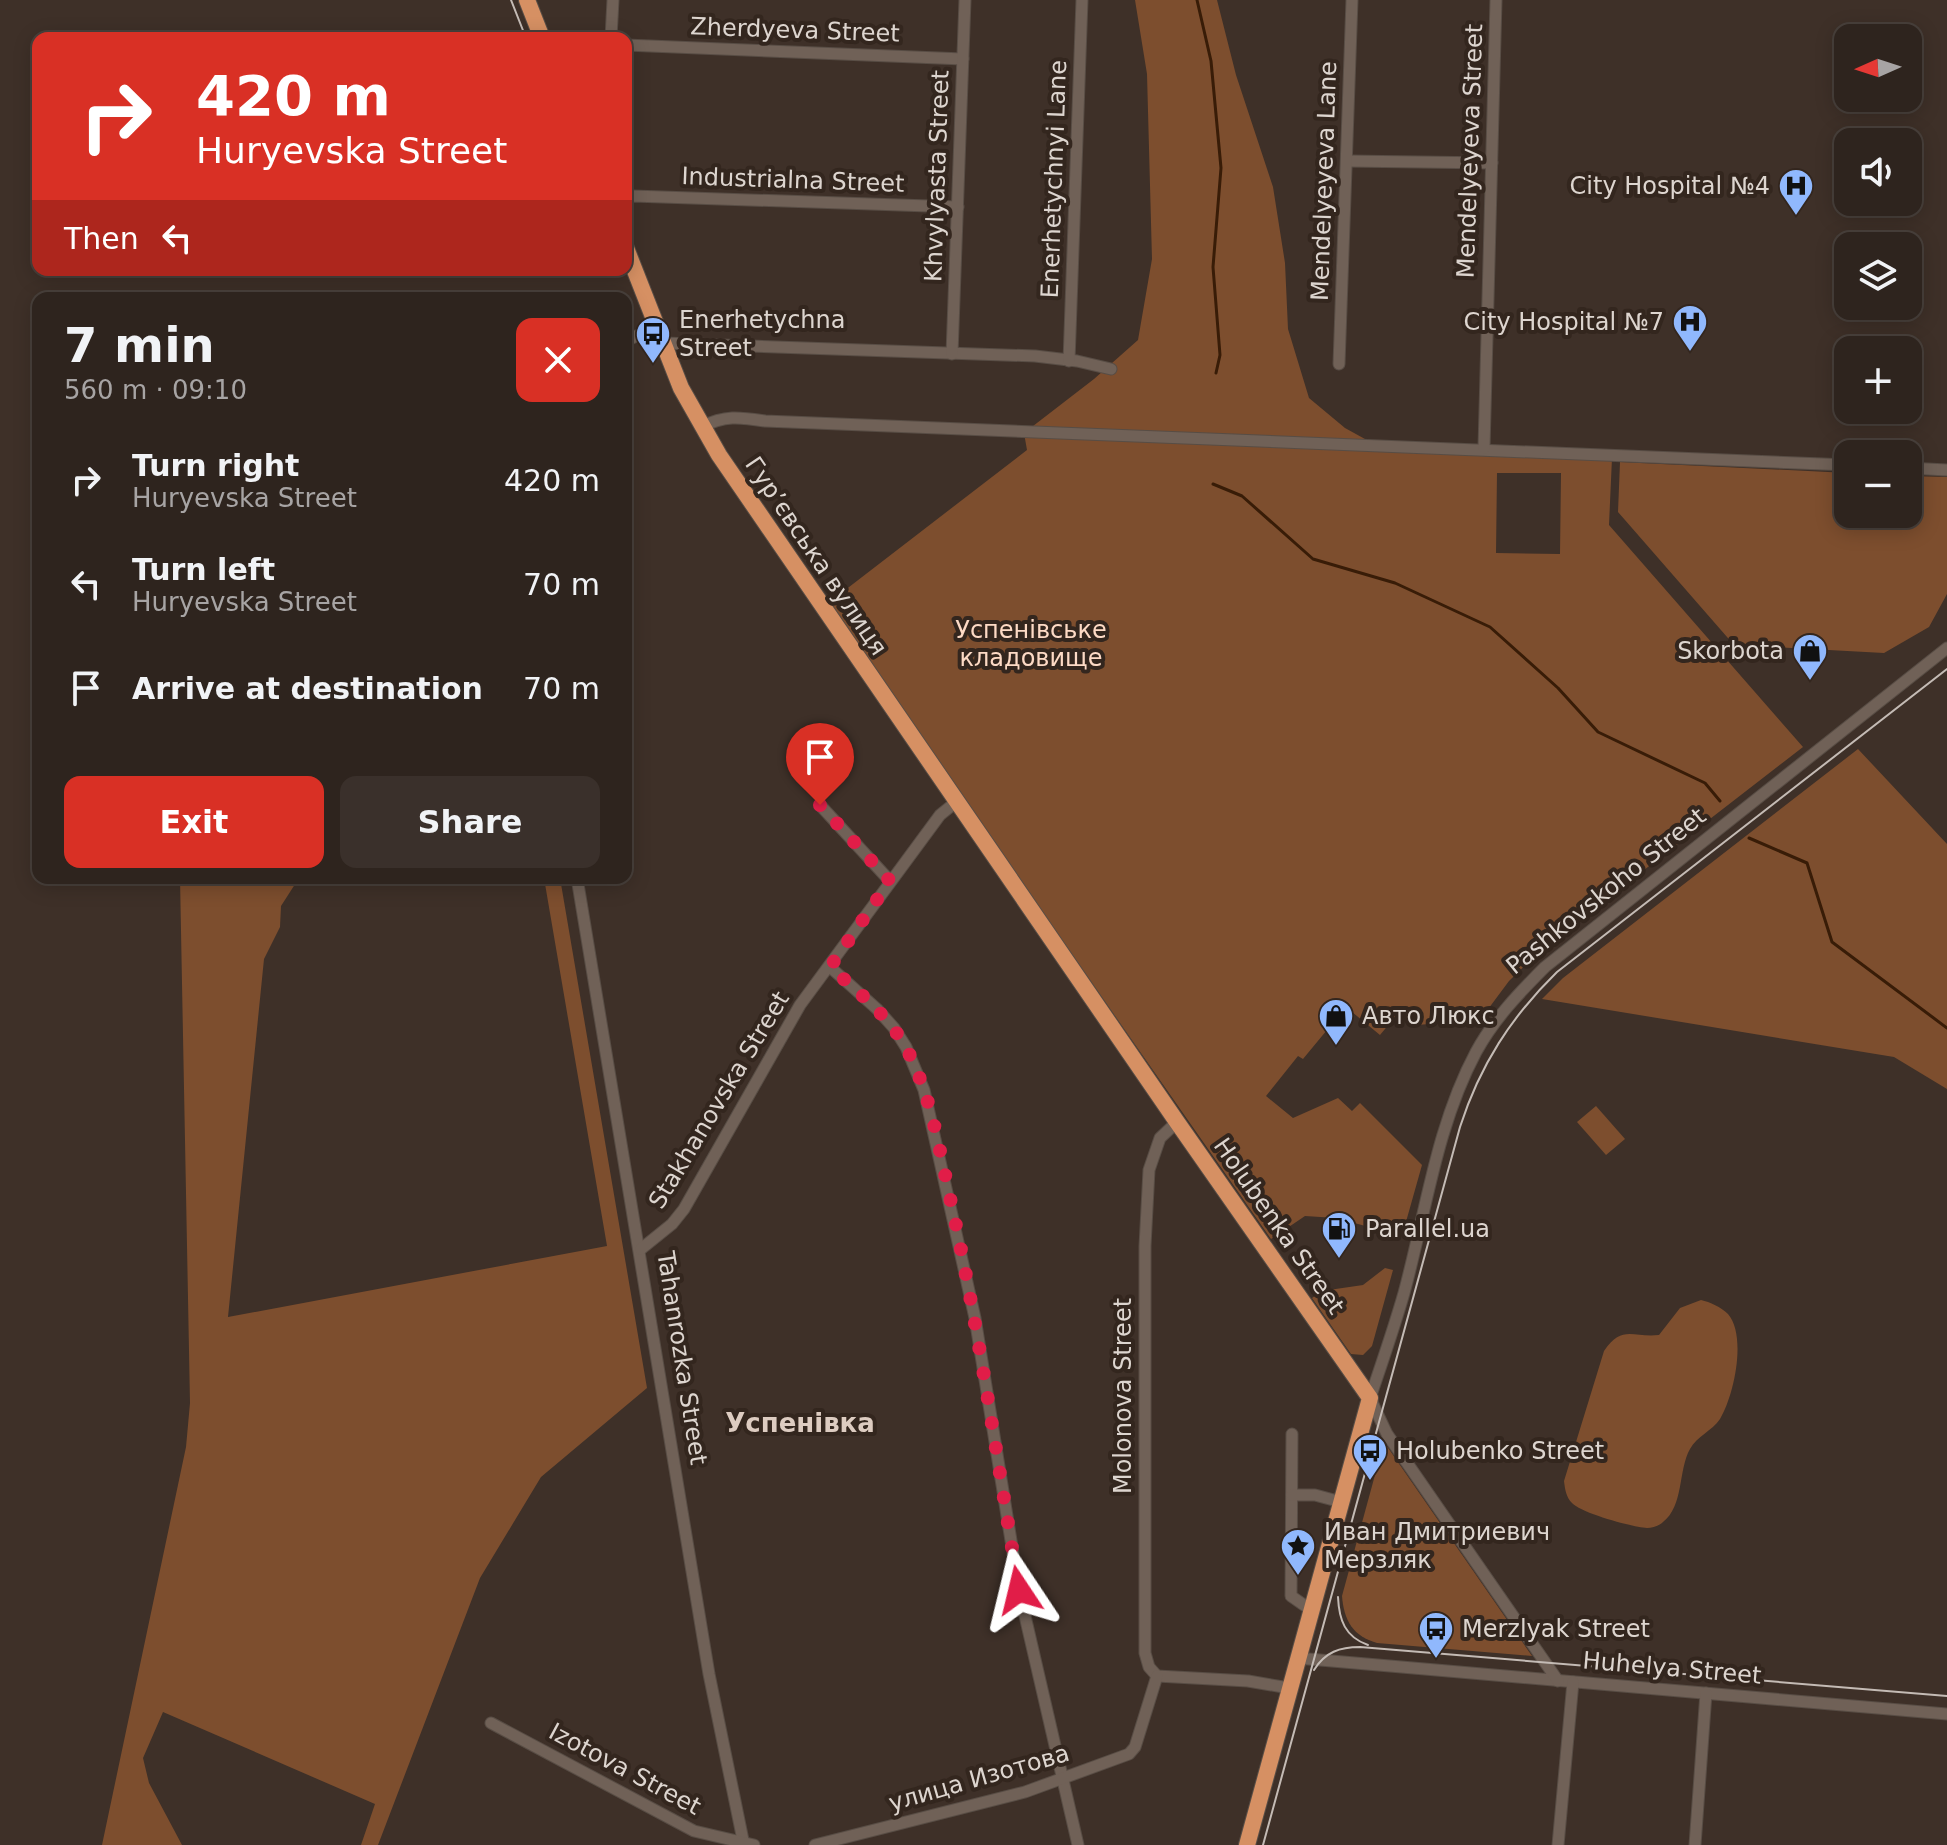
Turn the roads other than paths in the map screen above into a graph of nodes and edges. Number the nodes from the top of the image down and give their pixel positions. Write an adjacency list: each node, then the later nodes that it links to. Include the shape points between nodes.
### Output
1 (527, 0): 7 (highway)
2 (613, 0): 8 (street)
3 (965, 0): 10 (street, Khvylyasta Street)
4 (1082, 0): 20 (street, Enerhetychnyi Lane)
5 (1352, 0): 11 (street, Mendelyeyeva Lane)
6 (1496, 0): 12 (street, Mendelyeyeva Street)
7 (540, 32)
8 (611, 32)
9 (632, 45): 10 (street, Zherdyeva Street)
10 (963, 59): 14 (street, Khvylyasta Street)
11 (1347, 161): 12 (street); 21 (street, Mendelyeyeva Lane)
12 (1492, 163): 24 (street, Mendelyeyeva Street)
13 (632, 198): 14 (street, Industrialna Street)
14 (958, 207): 19 (street, Khvylyasta Street)
15 (632, 263): 16 (highway)
16 (657, 326): 17 (street); 18 (highway, Гур’євська вулиця)
17 (632, 338)
18 (664, 343): 19 (street); 23 (highway, Гур’євська вулиця)
19 (952, 354): 20 (street)
20 (1069, 361): 22 (street)
21 (1339, 364)
22 (1111, 369)
23 (701, 427): 24 (street, via 737,417); 29 (highway, Гур’євська вулиця)
24 (1484, 448): 25 (street)
25 (1834, 464)
26 (1922, 469): 27 (street)
27 (1947, 470)
28 (1944, 651): 36 (street, Pashkovskoho Street, via 1545,967 1499,1017 1463,1078 1449,1115 1404,1293)
29 (956, 802): 31 (street, Stakhanovska Street); 34 (highway, Holubenka Street)
30 (820, 805): 31 (street)
31 (890, 881): 33 (street, Stakhanovska Street)
32 (578, 884): 35 (street, Tahanrozka Street)
33 (830, 967): 35 (street, Stakhanovska Street, via 786,1028 684,1209); 49 (street, via 894,1028 924,1090 972,1303 1019,1590)
34 (1177, 1122): 36 (highway, Holubenka Street); 42 (street, Molonova Street, via 1160,1138 1149,1170 1145,1246 1145,1653)
35 (641, 1249): 50 (street, Tahanrozka Street, via 709,1674)
36 (1370, 1398): 39 (highway, Pashkovskoho Street); 43 (street, Holubenka Street, via 1387,1434)
37 (1292, 1434): 38 (street)
38 (1292, 1495): 39 (street); 40 (street, via 1291,1596)
39 (1341, 1502): 40 (highway, Pashkovskoho Street)
40 (1311, 1610): 41 (highway, Pashkovskoho Street)
41 (1297, 1658): 43 (street, Huhelya Street); 45 (highway, Pashkovskoho Street)
42 (1157, 1676): 45 (street); 49 (street, улица Изотова, via 1133,1751)
43 (1558, 1681): 44 (street, Huhelya Street)
44 (1573, 1682): 46 (street, Huhelya Street); 54 (street)
45 (1289, 1688): 53 (highway, Pashkovskoho Street)
46 (1706, 1693): 47 (street, Huhelya Street); 55 (street)
47 (1947, 1714)
48 (491, 1723): 50 (street, Izotova Street, via 694,1831)
49 (1061, 1778): 51 (street, улица Изотова, via 1025,1792); 52 (street)
50 (747, 1844)
51 (815, 1845)
52 (1078, 1845)
53 (1247, 1845)
54 (1558, 1845)
55 (1695, 1845)

